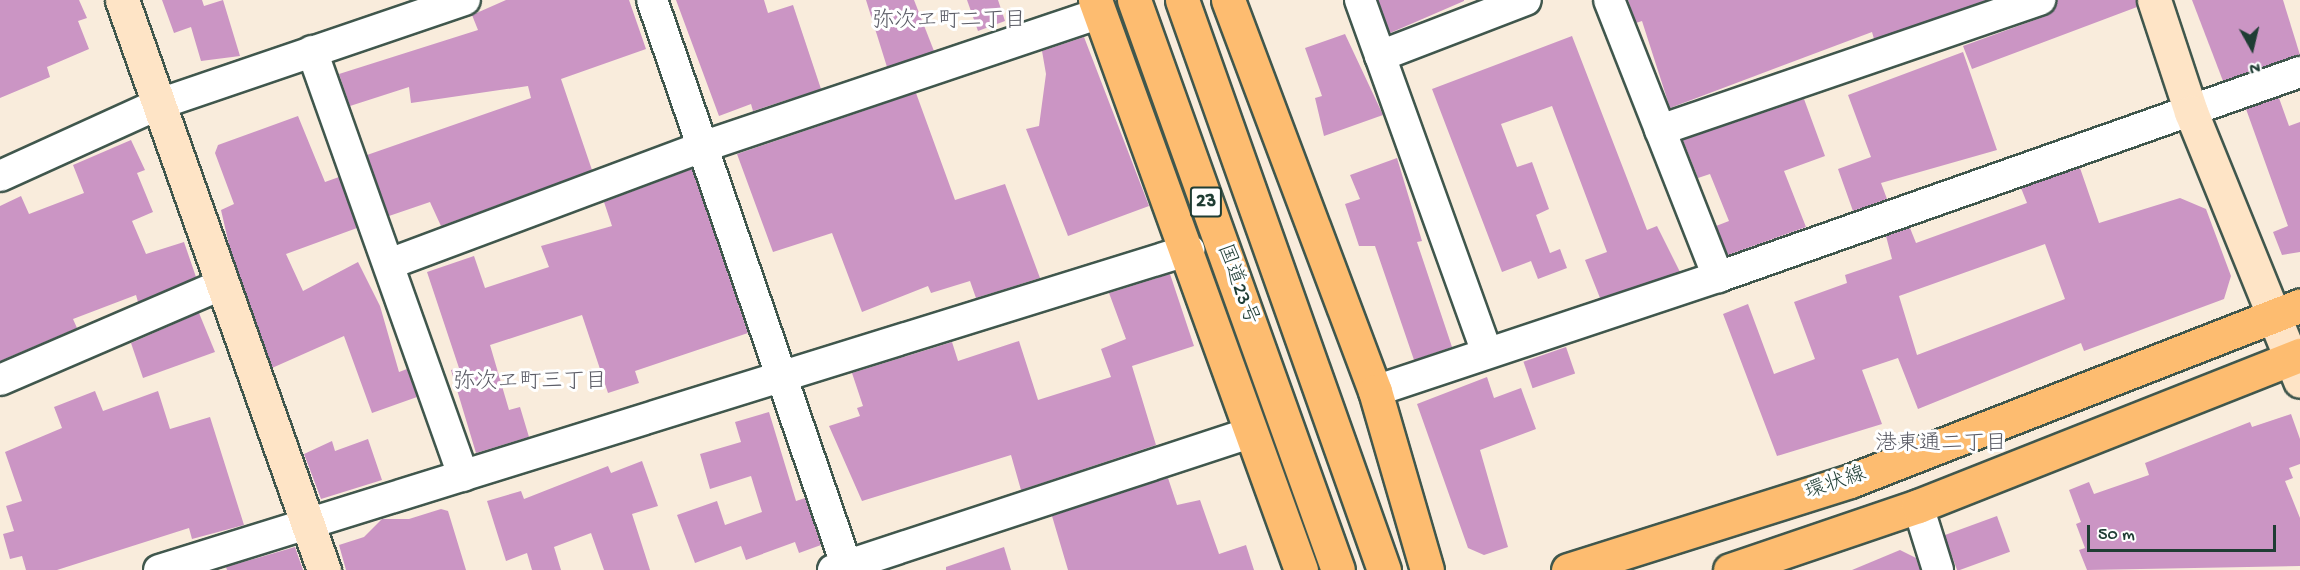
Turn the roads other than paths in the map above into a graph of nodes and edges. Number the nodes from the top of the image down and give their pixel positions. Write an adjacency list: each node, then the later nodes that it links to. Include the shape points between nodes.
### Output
1 (122, 0): 16 (street)
2 (465, 0): 13 (street)
3 (652, 0): 19 (street)
4 (1134, 0): 40 (main road, 国道23号 / 23)
5 (1182, 0): 41 (main road, 国道23号 / 23)
6 (1228, 0): 30 (main road)
7 (1360, 0): 14 (street)
8 (1526, 0): 14 (street)
9 (1609, 0): 18 (street)
10 (2040, 0): 18 (street)
11 (2154, 0): 17 (street)
12 (1098, 7): 19 (street); 21 (main road)
13 (312, 51): 16 (street); 22 (street)
14 (1380, 56): 26 (street)
15 (2300, 72): 17 (street)
16 (159, 104): 20 (street); 24 (street)
17 (2191, 112): 23 (street); 25 (street)
18 (1660, 130): 23 (street)
19 (702, 147): 22 (street); 29 (street)
20 (0, 176)
21 (1189, 250): 29 (street); 31 (main road)
22 (389, 264): 32 (street)
23 (1718, 278): 26 (street)
24 (223, 284): 28 (street); 34 (street)
25 (2288, 310): 27 (street); 43 (main road, 環状線, via 1850,481)
26 (1486, 353): 30 (street)
27 (2297, 364): 33 (main road)
28 (0, 380)
29 (779, 382): 32 (street); 36 (street)
30 (1374, 391): 42 (main road)
31 (1252, 432): 36 (street); 39 (main road)
32 (462, 476): 34 (street)
33 (1918, 506): 35 (main road); 45 (street)
34 (307, 523): 37 (street); 38 (street)
35 (1786, 562): 44 (main road)
36 (843, 569)
37 (159, 570)
38 (324, 570)
39 (1301, 570)
40 (1338, 570)
41 (1384, 570)
42 (1427, 570)
43 (1568, 570)
44 (1730, 570)
45 (1938, 570)

